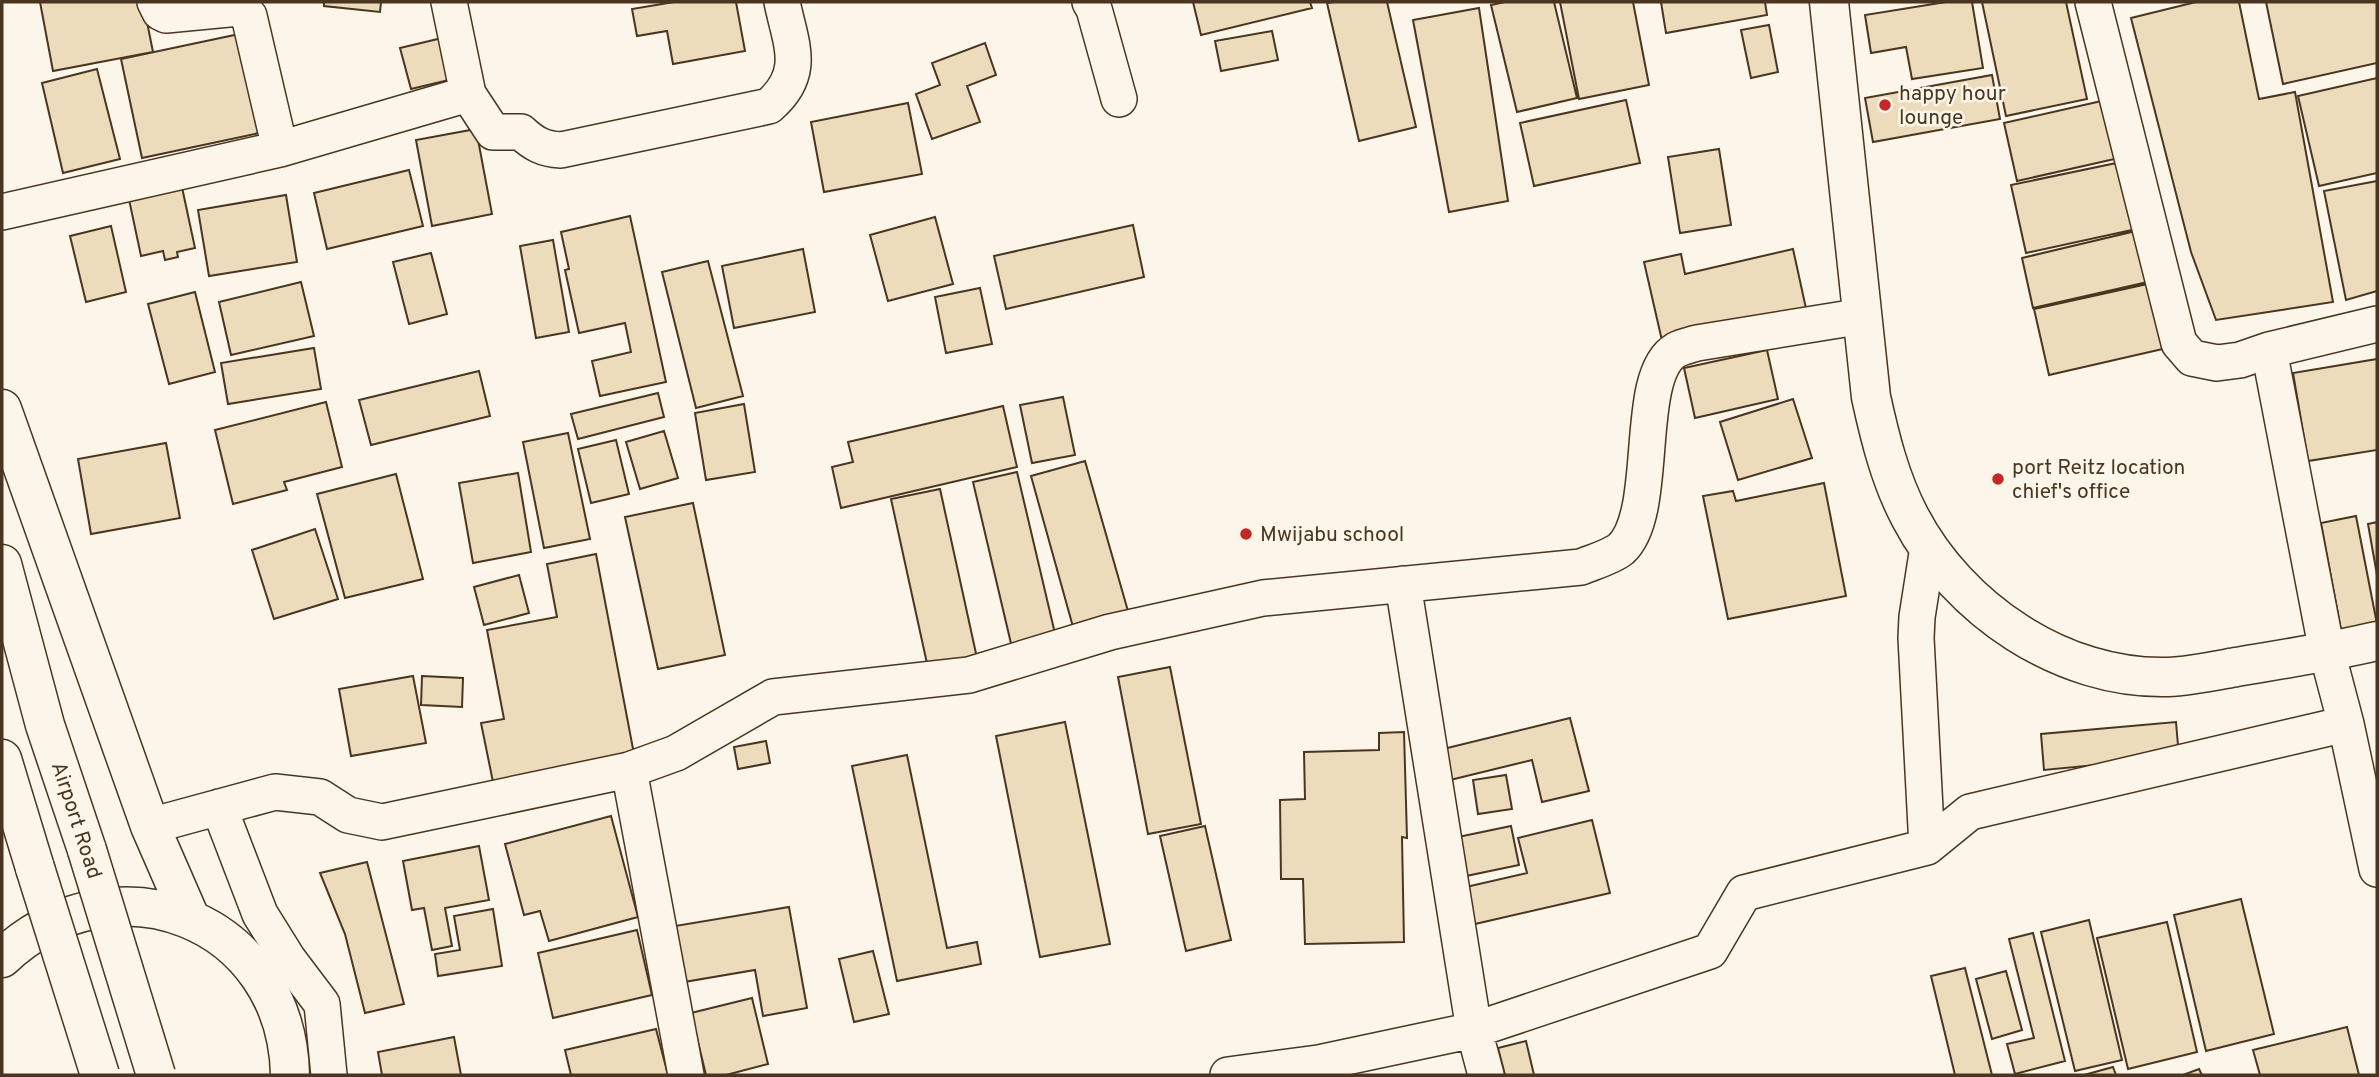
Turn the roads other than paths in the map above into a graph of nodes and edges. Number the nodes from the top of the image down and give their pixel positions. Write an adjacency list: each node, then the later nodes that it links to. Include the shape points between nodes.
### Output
1 (155, 2): 9 (street, via 166,15 244,10)
2 (449, 2): 7 (street)
3 (782, 2): 7 (street, via 793,68 783,94 769,106 561,150 533,143 522,132 493,132)
4 (1090, 2): 8 (street)
5 (1829, 2): 11 (main road)
6 (2093, 2): 13 (street, via 2179,343 2192,358 2217,363)
7 (468, 94): 9 (street)
8 (1119, 99)
9 (281, 149): 10 (street)
10 (2, 212)
11 (1863, 316): 15 (main road, via 1871,397 1883,450 1896,489); 17 (street, via 1697,343 1674,351 1659,373 1640,507 1634,531 1620,550 1581,567)
12 (2377, 324): 13 (street)
13 (2269, 350): 19 (street)
14 (2, 409): 24 (main road)
15 (1928, 547): 19 (main road, via 1970,598 2028,639 2079,663 2165,677); 25 (street, via 1916,638)
16 (2, 564): 31 (main road, Airport Road, bridge, via 45,725)
17 (1403, 584): 22 (street, via 1263,598 1110,632 969,675 773,697 676,753); 29 (street)
18 (2377, 641): 19 (main road)
19 (2327, 652): 20 (street)
20 (2358, 738): 25 (street, via 1970,811); 26 (street)
21 (2, 759): 30 (main road, bridge)
22 (629, 771): 23 (street, via 382,822 348,815 320,797 275,792); 34 (street)
23 (219, 807): 24 (street); 33 (street, via 260,914 322,1004)
24 (150, 826): 27 (main road)
25 (1927, 847): 29 (street, via 1744,893 1710,951)
26 (2377, 869)
27 (191, 920): 28 (main road, via 135,906 96,908 50,922); 32 (main road, via 217,934 259,975 284,1028)
28 (2, 958)
29 (1474, 1030): 35 (street, via 1318,1063); 36 (street)
30 (100, 1075)
31 (156, 1075)
32 (290, 1075)
33 (330, 1075)
34 (686, 1075)
35 (1228, 1075)
36 (1486, 1075)

